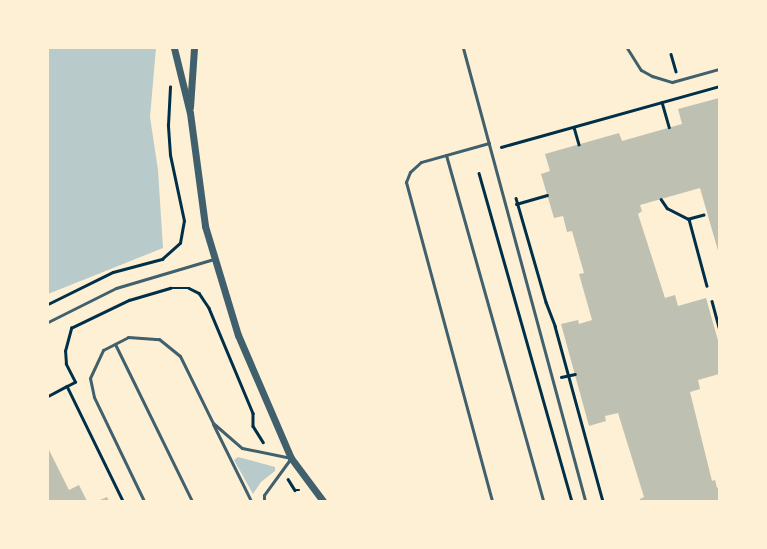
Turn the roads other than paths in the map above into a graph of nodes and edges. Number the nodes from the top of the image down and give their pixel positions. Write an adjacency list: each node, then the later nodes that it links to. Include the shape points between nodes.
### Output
1 (174, 48): 6 (street)
2 (194, 48): 6 (street)
3 (463, 48): 7 (lane)
4 (627, 48): 5 (lane, via 640,70 665,80 678,81)
5 (719, 69)
6 (190, 113): 9 (street, via 205,226)
7 (489, 143): 8 (lane); 21 (lane)
8 (446, 155): 19 (lane, via 421,162 410,172 406,182); 20 (lane)
9 (215, 259): 10 (lane, via 116,288); 13 (street, via 238,335)
10 (48, 322)
11 (115, 344): 12 (lane, via 128,337 158,339 180,356); 14 (lane, via 103,350 90,378 94,397); 15 (lane)
12 (213, 423): 13 (lane, via 242,448); 16 (lane)
13 (291, 458): 17 (lane, via 264,495); 18 (street)
14 (144, 501)
15 (192, 501)
16 (251, 501)
17 (264, 501)
18 (324, 501)
19 (492, 501)
20 (543, 501)
21 (585, 501)

